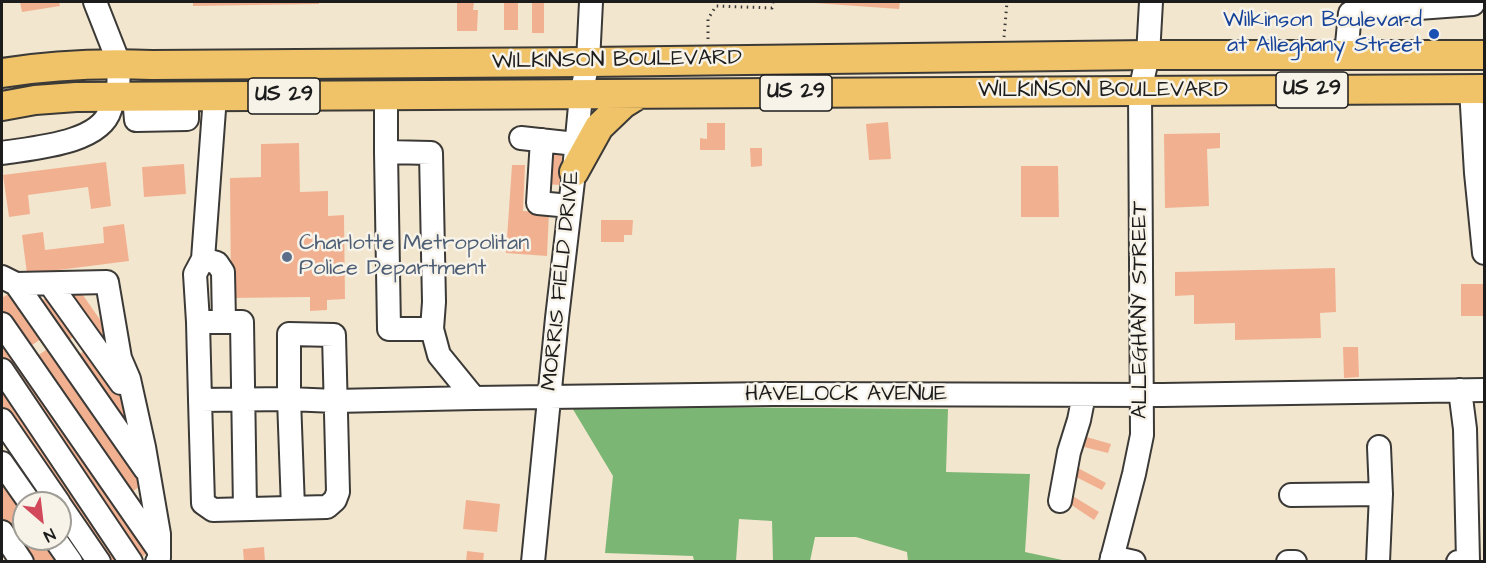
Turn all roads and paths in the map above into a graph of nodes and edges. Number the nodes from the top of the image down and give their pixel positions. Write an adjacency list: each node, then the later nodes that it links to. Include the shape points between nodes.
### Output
1 (95, 2): 13 (street)
2 (591, 2): 12 (street, MORRIS FIELD DRIVE)
3 (773, 2): 8 (path, via 772,8 716,6 708,19)
4 (1006, 2): 7 (path)
5 (1151, 2): 9 (street, ALLEGHANY STREET)
6 (1473, 2): 10 (street, via 1350,13)
7 (1004, 42)
8 (708, 44)
9 (1148, 55): 10 (main road, WILKINSON BOULEVARD / US 29); 12 (main road, WILKINSON BOULEVARD / US 29); 16 (street, ALLEGHANY STREET)
10 (1346, 55): 11 (main road, WILKINSON BOULEVARD / US 29)
11 (1485, 55)
12 (588, 62): 13 (main road, WILKINSON BOULEVARD / US 29); 18 (street, MORRIS FIELD DRIVE)
13 (119, 63): 14 (main road, WILKINSON BOULEVARD / US 29); 20 (street)
14 (2, 73)
15 (1478, 89): 16 (main road, WILKINSON BOULEVARD / US 29); 27 (street)
16 (1140, 91): 19 (main road, WILKINSON BOULEVARD / US 29); 40 (street, ALLEGHANY STREET)
17 (386, 94): 18 (main road, WILKINSON BOULEVARD / US 29); 21 (main road, WILKINSON BOULEVARD / US 29); 24 (street)
18 (581, 94): 19 (main road, WILKINSON BOULEVARD / US 29); 23 (street, MORRIS FIELD DRIVE)
19 (639, 94): 26 (main road, via 599,127)
20 (121, 96): 21 (main road, WILKINSON BOULEVARD / US 29); 22 (main road, WILKINSON BOULEVARD / US 29, via 34,100); 25 (street, via 90,133 72,141)
21 (215, 96): 30 (street)
22 (2, 106)
23 (576, 144): 26 (street, MORRIS FIELD DRIVE); 28 (street, via 532,139 538,203)
24 (386, 152): 36 (street, via 389,329); 36 (street, via 431,153)
25 (2, 153)
26 (574, 172): 28 (street, MORRIS FIELD DRIVE)
27 (1480, 173): 29 (street)
28 (570, 206): 43 (street, MORRIS FIELD DRIVE)
29 (1485, 253)
30 (203, 259): 33 (street, via 195,274); 34 (street, via 217,263 223,272)
31 (9, 281): 32 (street); 52 (street)
32 (50, 284): 47 (street); 47 (street, via 107,282 120,358)
33 (198, 322): 34 (street); 45 (street)
34 (224, 322): 46 (street, via 242,322)
35 (2, 324): 62 (street)
36 (432, 329): 42 (street, via 439,355)
37 (2, 370): 66 (street)
38 (1460, 390): 39 (street, HAVELOCK AVENUE); 40 (street, HAVELOCK AVENUE); 72 (street, via 1465,429)
39 (1485, 390)
40 (1142, 394): 41 (street, HAVELOCK AVENUE); 63 (street, ALLEGHANY STREET, via 1142,435)
41 (1084, 395): 43 (street, HAVELOCK AVENUE); 57 (street)
42 (474, 398): 43 (street, HAVELOCK AVENUE); 48 (street, HAVELOCK AVENUE)
43 (549, 398): 67 (street, MORRIS FIELD DRIVE)
44 (289, 399): 46 (street, HAVELOCK AVENUE); 48 (street, HAVELOCK AVENUE); 48 (street, via 290,334 334,335); 58 (street)
45 (200, 400): 46 (street, HAVELOCK AVENUE); 59 (street, via 203,503 213,510)
46 (244, 400): 59 (street)
47 (134, 401): 52 (street)
48 (335, 401): 58 (street, via 335,500 327,507)
49 (2, 420): 54 (street)
50 (1379, 447): 55 (street)
51 (2, 463): 53 (street)
52 (149, 475): 62 (street, via 159,534)
53 (22, 491)
54 (50, 491)
55 (1381, 494): 56 (street); 70 (street)
56 (1291, 495)
57 (1060, 501)
58 (293, 508): 59 (street)
59 (245, 509)
60 (72, 523): 65 (street)
61 (2, 532): 64 (street)
62 (158, 556)
63 (1119, 560)
64 (22, 561)
65 (99, 561)
66 (131, 561)
67 (533, 561)
68 (1288, 561): 69 (street)
69 (1295, 561)
70 (1378, 561)
71 (1458, 561): 72 (street)
72 (1468, 561)

